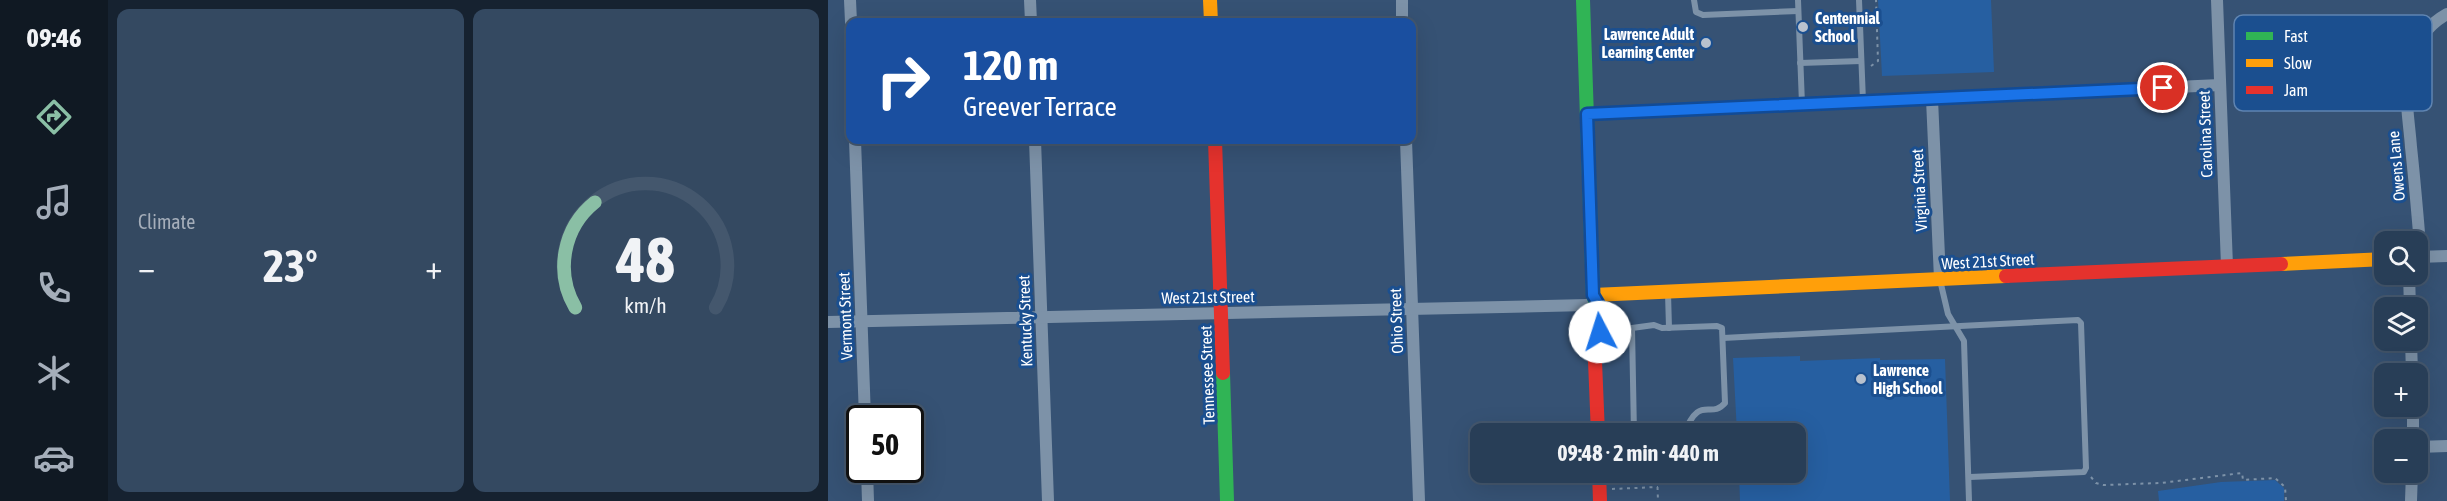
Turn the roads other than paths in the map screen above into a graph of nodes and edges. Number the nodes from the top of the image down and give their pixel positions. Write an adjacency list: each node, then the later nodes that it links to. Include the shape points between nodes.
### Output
1 (850, 0): 12 (street)
2 (1030, 0): 13 (street)
3 (1210, 0): 14 (street)
4 (1402, 0): 15 (street)
5 (1583, 0): 24 (street)
6 (1694, 0): 10 (lane, via 1699,15)
7 (1798, 0): 10 (lane)
8 (1859, 0): 17 (lane)
9 (2217, 0): 19 (street, Carolina Street)
10 (1798, 11): 18 (lane)
11 (2447, 14): 16 (street, Owens Lane)
12 (851, 18)
13 (1031, 18)
14 (1211, 18)
15 (1402, 18)
16 (2432, 26)
17 (1861, 61): 18 (lane); 21 (lane)
18 (1800, 63): 22 (lane)
19 (2220, 85): 20 (street); 33 (street, Carolina Street)
20 (1932, 99): 21 (street); 34 (street, Virginia Street)
21 (1863, 102): 22 (street)
22 (1802, 104): 24 (street)
23 (2408, 111): 29 (street, Owens Lane)
24 (1587, 114): 36 (street)
25 (855, 144): 40 (street, Vermont Street)
26 (1035, 144): 39 (street, Kentucky Street)
27 (1215, 144): 38 (street, Tennessee Street)
28 (1406, 144): 37 (street, Ohio Street)
29 (2418, 231)
30 (2447, 256): 31 (street)
31 (2428, 257)
32 (2374, 259): 33 (street, West 21st Street)
33 (2226, 266): 34 (street, West 21st Street)
34 (1940, 279): 35 (street, West 21st Street); 42 (lane, via 1948,314)
35 (1668, 292): 36 (street, West 21st Street); 43 (lane)
36 (1591, 300): 37 (street, West 21st Street); 46 (street, via 1599,305 1600,345 1595,361)
37 (1412, 309): 38 (street, West 21st Street); 58 (street, Ohio Street)
38 (1221, 314): 39 (street, West 21st Street); 57 (street, Tennessee Street)
39 (1041, 317): 40 (street, West 21st Street); 56 (street, Kentucky Street)
40 (861, 321): 41 (street, West 21st Street); 45 (street, Vermont Street)
41 (828, 322)
42 (1957, 326): 44 (lane); 51 (lane, via 1964,341); 51 (lane, via 2073,320 2081,323 2084,472)
43 (1666, 328): 44 (lane, via 1718,326); 47 (lane, via 1632,328)
44 (1723, 338): 48 (lane, via 1725,403 1719,408 1700,409)
45 (864, 405)
46 (1598, 423)
47 (1634, 423)
48 (1688, 423)
49 (2447, 446): 50 (street)
50 (2428, 447)
51 (1970, 477): 60 (lane)
52 (867, 483): 55 (street)
53 (1599, 483): 59 (street)
54 (2412, 483): 61 (street)
55 (868, 501)
56 (1048, 501)
57 (1227, 501)
58 (1419, 501)
59 (1600, 501)
60 (1970, 501)
61 (2411, 501)

